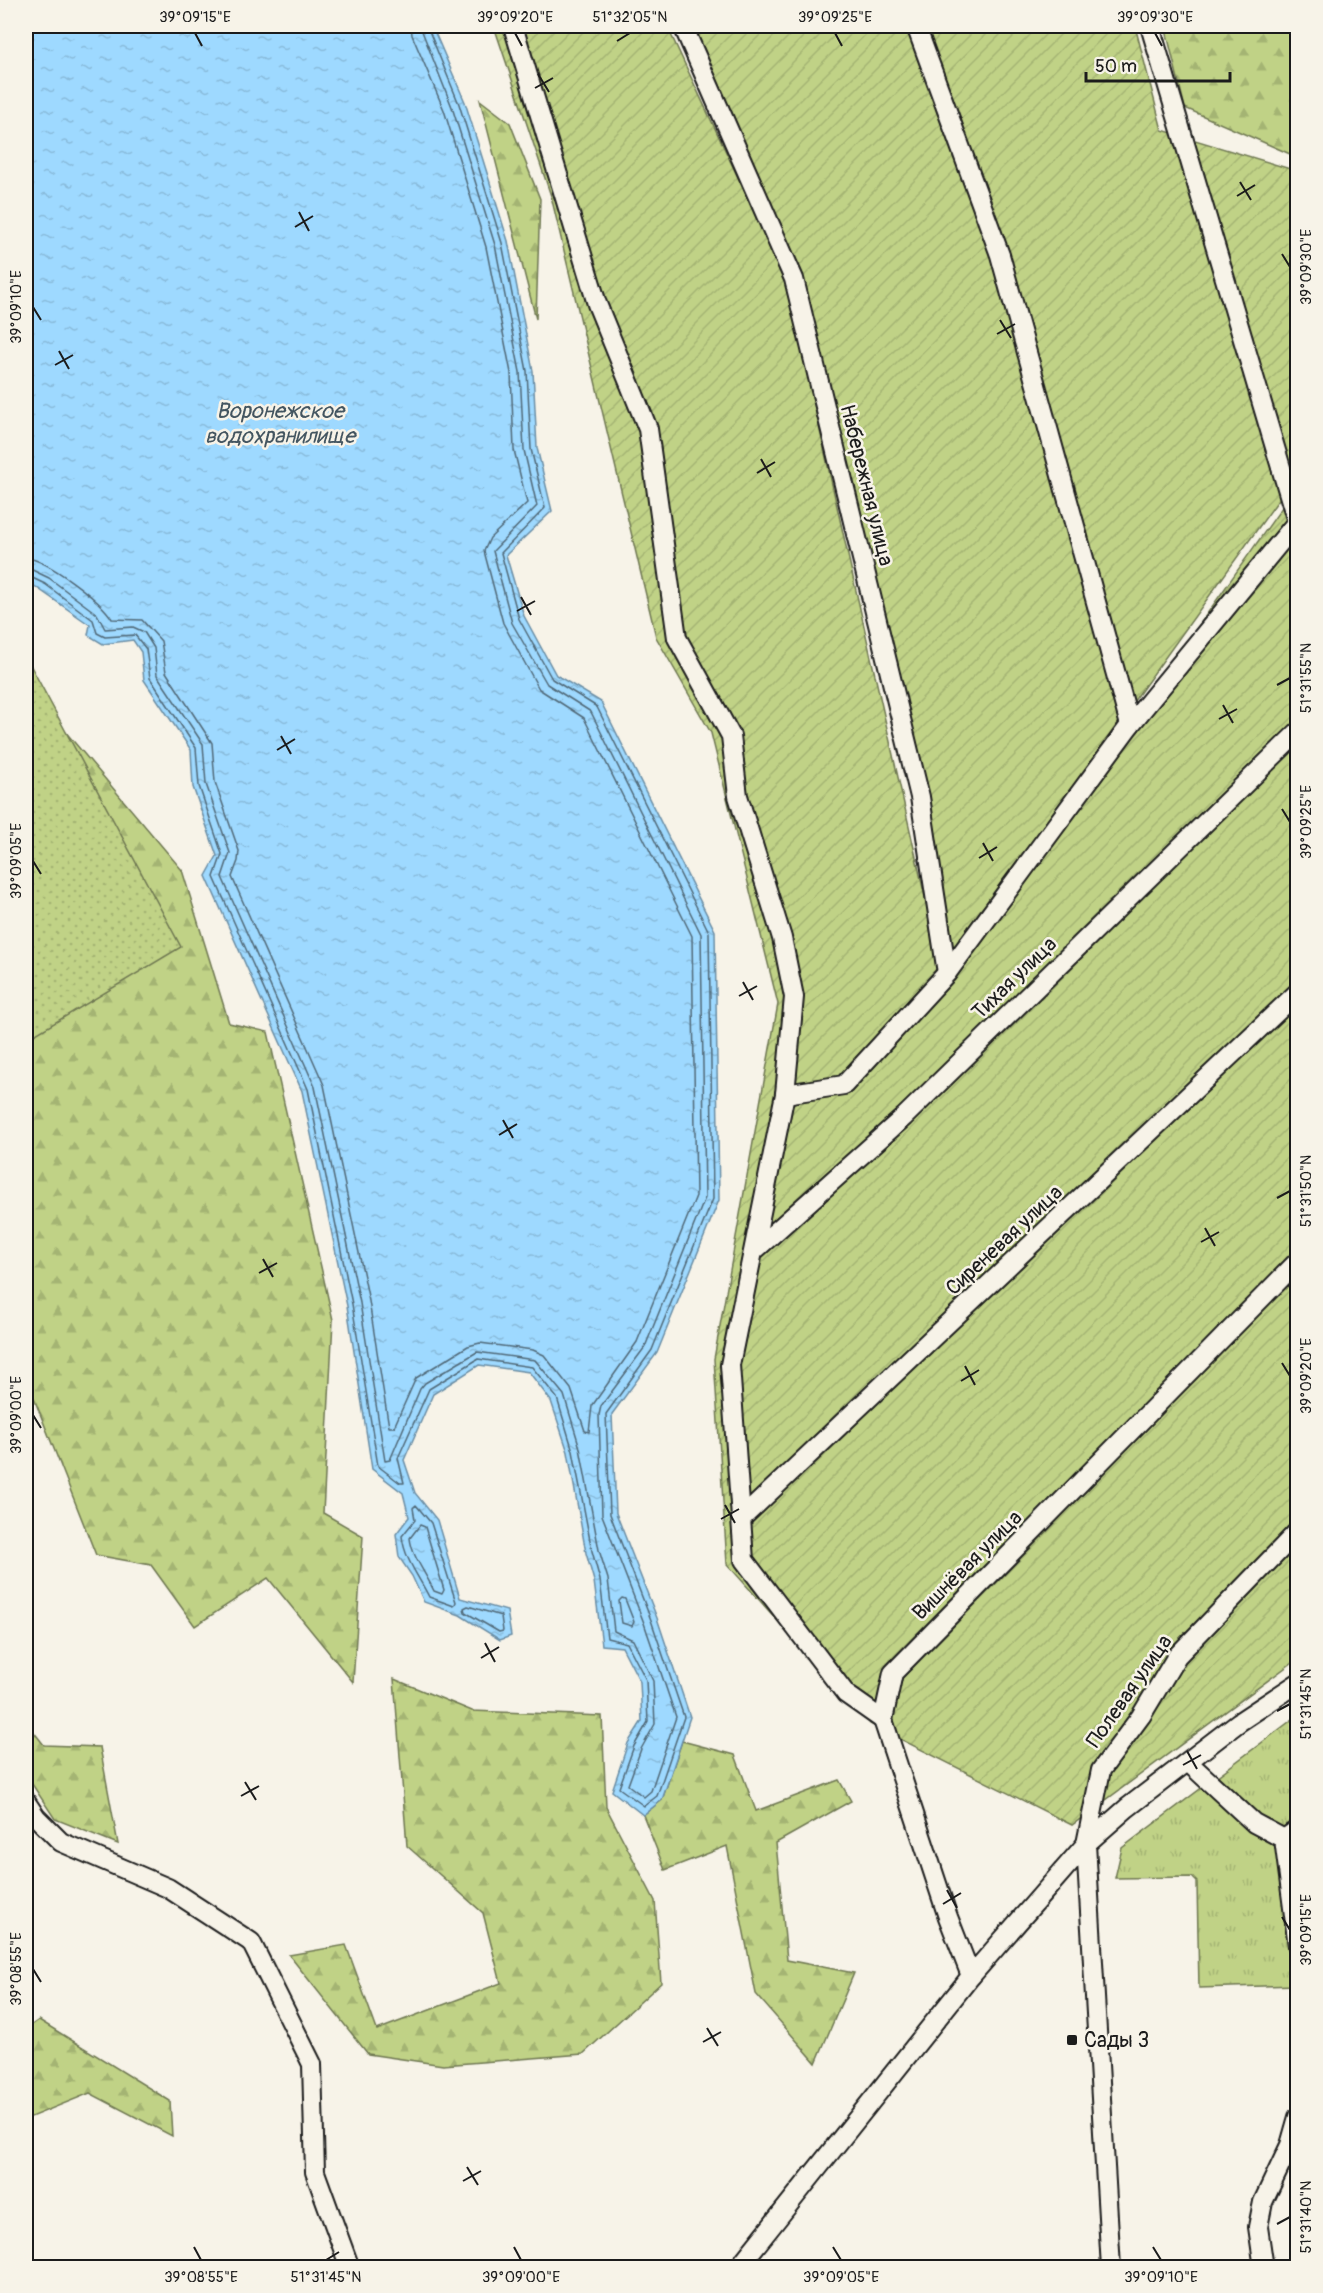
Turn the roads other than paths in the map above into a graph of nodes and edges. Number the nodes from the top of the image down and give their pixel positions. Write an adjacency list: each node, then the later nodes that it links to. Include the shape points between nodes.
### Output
1 (513, 26): 10 (street, via 597,304 648,429 677,638 730,736 738,796 782,938 794,997)
2 (683, 26): 8 (street, Набережная улица, via 794,279 920,797)
3 (916, 26): 6 (street, via 1000,255)
4 (1150, 26): 5 (street)
5 (1297, 524): 6 (street)
6 (1130, 725): 8 (street)
7 (1298, 732): 11 (street, Тихая улица, via 904,1117)
8 (947, 973): 10 (street, via 844,1085)
9 (1298, 992): 13 (street, Сиреневая улица)
10 (785, 1094): 11 (street)
11 (755, 1250): 13 (street, via 730,1365)
12 (1298, 1261): 16 (street, Вишнёвая улица, via 893,1672)
13 (741, 1519): 16 (street, via 744,1560 846,1694)
14 (1298, 1531): 20 (street, Полевая улица, via 1177,1656 1141,1716 1101,1770)
15 (1298, 1683): 17 (street, via 1239,1722)
16 (883, 1720): 22 (street)
17 (1189, 1763): 19 (street, via 1254,1823); 20 (street)
18 (26, 1802): 24 (street, via 61,1842 168,1888 251,1942 312,2064 315,2172)
19 (1291, 1834): 21 (street)
20 (1086, 1844): 22 (street); 26 (street)
21 (1298, 1946)
22 (971, 1976): 25 (street)
23 (1298, 2117): 27 (street, via 1261,2211 1258,2227)
24 (350, 2268)
25 (738, 2268)
26 (1111, 2268)
27 (1264, 2268)

